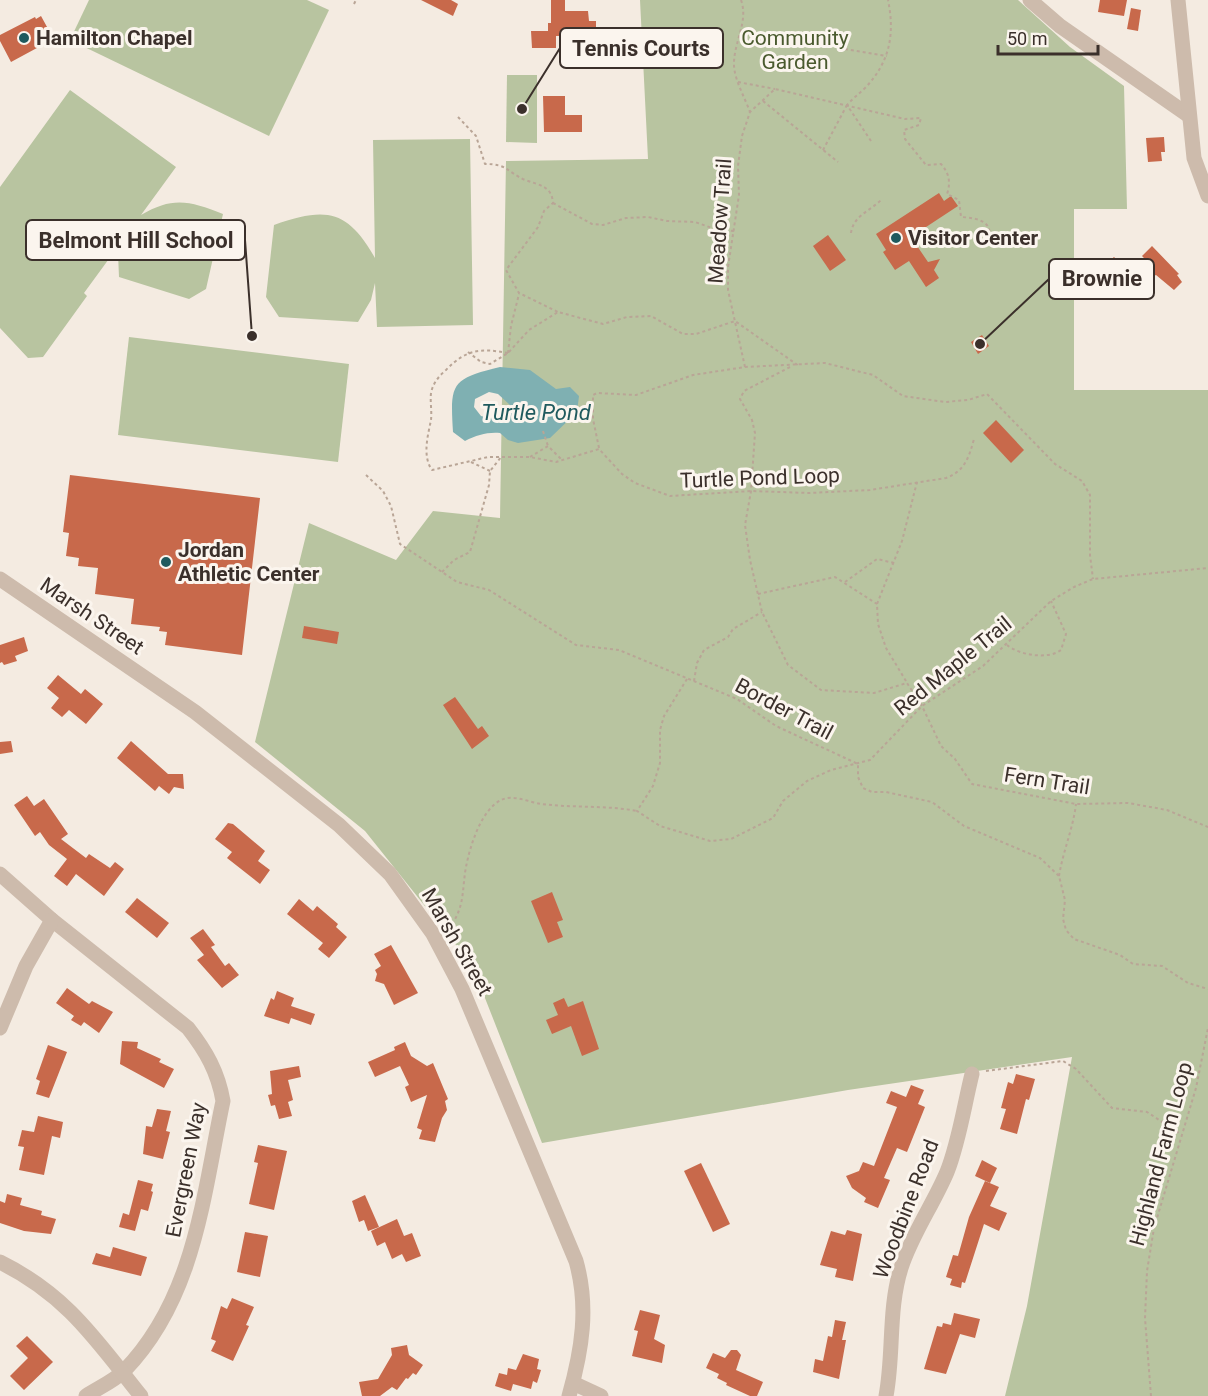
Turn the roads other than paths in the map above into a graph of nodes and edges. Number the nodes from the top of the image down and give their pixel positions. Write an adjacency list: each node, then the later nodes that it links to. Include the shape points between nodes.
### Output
1 (1030, 0): 3 (street, via 1060,26)
2 (1178, 0): 3 (street)
3 (1188, 116): 4 (street, via 1194,158)
4 (1208, 196)
5 (0, 579): 12 (street, Marsh Street, via 165,691 318,808 374,857 410,899 447,958 476,1017 576,1261 584,1310 582,1346)
6 (0, 874): 7 (street, Evergreen Way)
7 (52, 920): 8 (street, via 26,966); 11 (street, Evergreen Way, via 188,1028 205,1049 219,1079 222,1101 194,1243 174,1301 154,1336)
8 (0, 1028)
9 (972, 1074): 16 (street, Woodbine Road, via 947,1172 901,1268)
10 (0, 1262): 11 (street, via 55,1295 88,1328)
11 (122, 1372): 13 (street, Evergreen Way); 14 (street)
12 (571, 1390): 15 (street)
13 (86, 1396)
14 (141, 1396)
15 (601, 1396)
16 (886, 1396)

